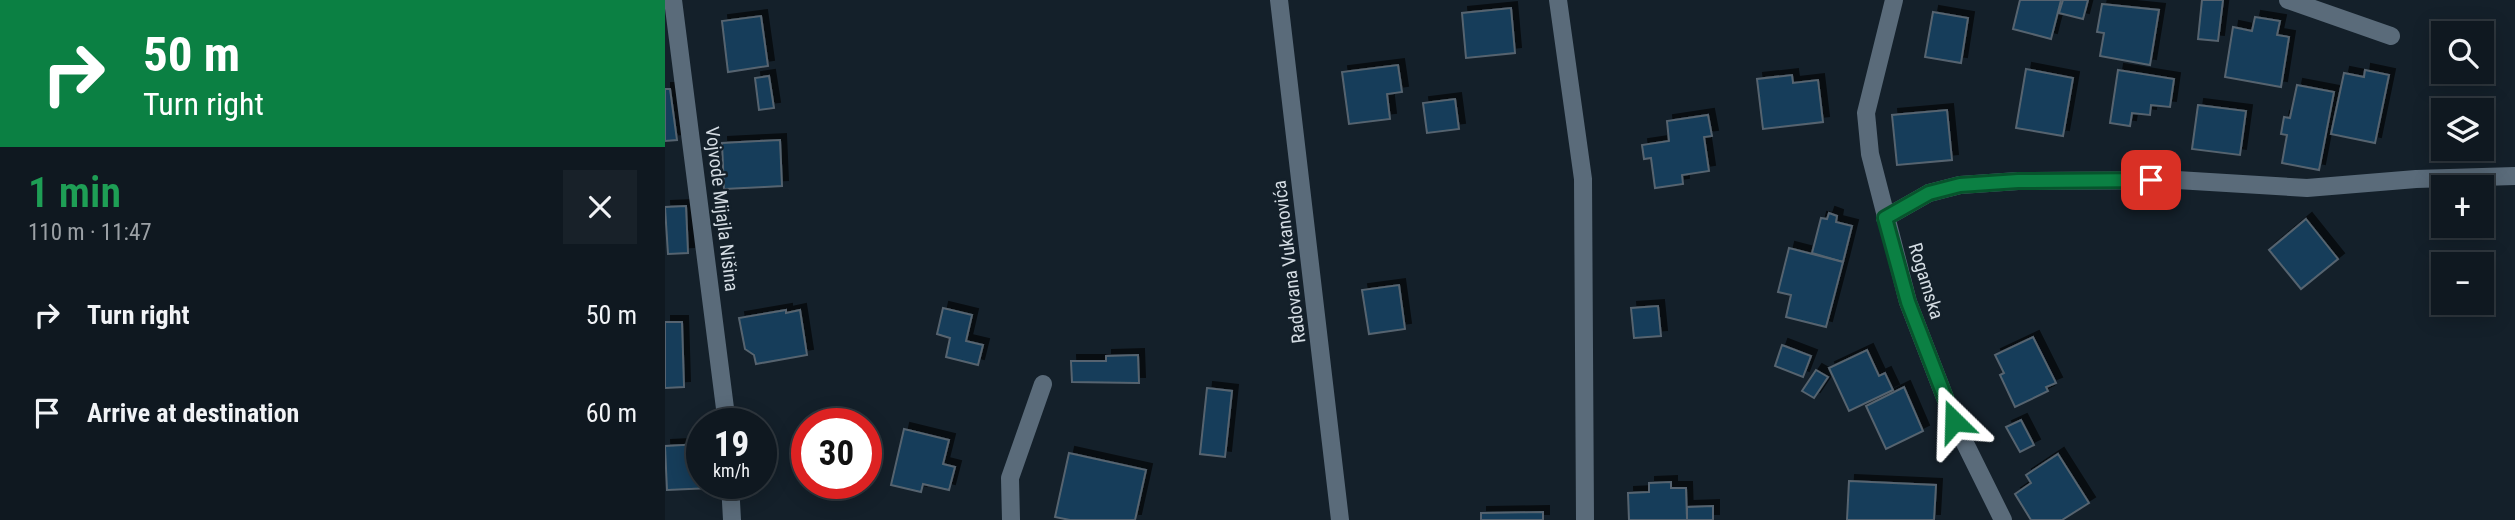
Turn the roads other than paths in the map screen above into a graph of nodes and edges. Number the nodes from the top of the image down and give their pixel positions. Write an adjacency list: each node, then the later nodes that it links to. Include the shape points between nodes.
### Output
1 (673, 0): 10 (street, Vojvode Mijajla Nišina)
2 (1279, 0): 14 (street, Radovana Vukanovića)
3 (1558, 0): 15 (street, via 1583,179)
4 (1894, 0): 8 (street, Rogamska, via 1865,130)
5 (2288, 0): 6 (street)
6 (2391, 36)
7 (2515, 176): 8 (street, via 2416,178 2307,188 2177,180 2018,181 1960,185 1929,193)
8 (1885, 218): 16 (street, Rogamska, via 1930,360)
9 (1043, 384): 13 (street, via 1010,478)
10 (725, 408)
11 (731, 499): 12 (street)
12 (732, 520)
13 (1011, 520)
14 (1340, 520)
15 (1585, 520)
16 (2003, 520)

